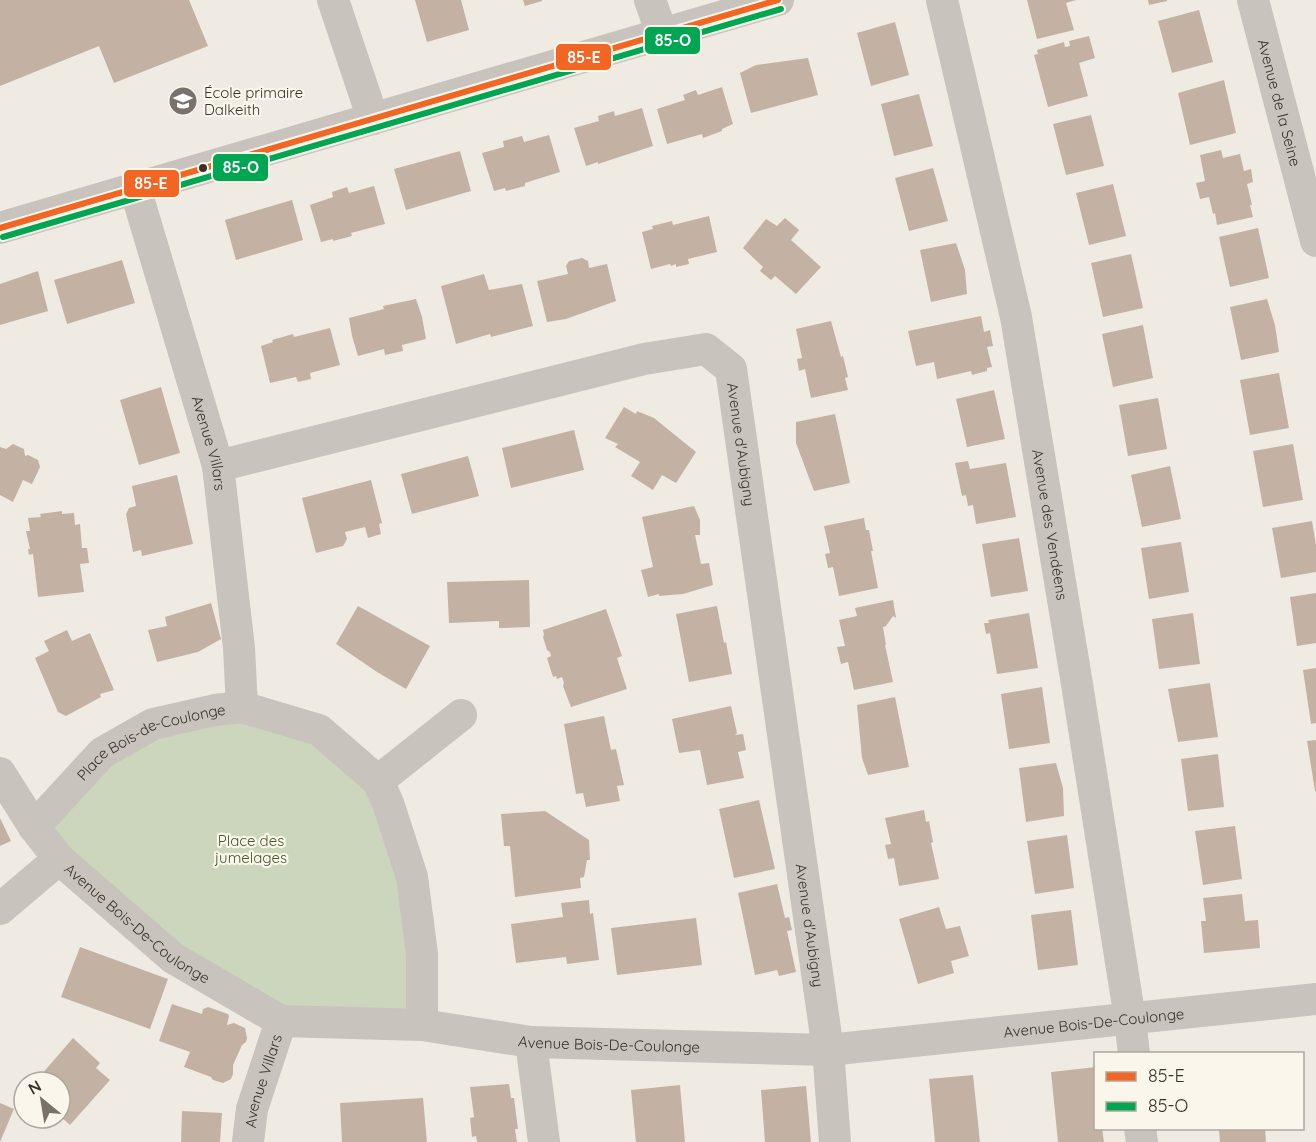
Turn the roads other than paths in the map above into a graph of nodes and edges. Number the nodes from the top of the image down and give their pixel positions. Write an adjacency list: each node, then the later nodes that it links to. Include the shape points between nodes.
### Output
1 (333, 0): 7 (street)
2 (650, 0): 6 (street)
3 (778, 0): 6 (street)
4 (942, 0): 20 (street, Avenue des Vendéens, via 1016,317)
5 (1253, 0): 10 (street, Avenue de la Seine)
6 (662, 34): 7 (street)
7 (373, 119): 8 (street)
8 (135, 188): 9 (street); 11 (street, Avenue Villars)
9 (0, 228)
10 (1316, 242)
11 (218, 466): 12 (street, Avenue Villars); 24 (street, Avenue d'Aubigny, via 644,359 706,349 731,369)
12 (242, 706): 15 (street, Place Bois-de-Coulonge, via 319,730); 16 (street, Place Bois-de-Coulonge, via 143,729 102,753)
13 (461, 715): 15 (street)
14 (0, 773): 16 (street, Avenue Bois-De-Coulonge)
15 (378, 780): 22 (street, Place Bois-de-Coulonge, via 412,877 422,954)
16 (34, 827): 17 (street, Avenue Bois-De-Coulonge)
17 (59, 859): 18 (street); 21 (street, Avenue Bois-De-Coulonge, via 172,958)
18 (0, 909)
19 (1316, 999): 20 (street, Avenue Bois-De-Coulonge)
20 (1130, 1019): 24 (street, Avenue Bois-De-Coulonge); 25 (street, Avenue des Vendéens)
21 (281, 1021): 22 (street, Avenue Bois-De-Coulonge); 26 (street, Avenue Villars, via 252,1109)
22 (422, 1025): 23 (street, Avenue Bois-De-Coulonge)
23 (531, 1042): 24 (street, Avenue Bois-De-Coulonge); 27 (street)
24 (828, 1050): 28 (street, Avenue d'Aubigny)
25 (1134, 1052)
26 (249, 1142)
27 (544, 1142)
28 (835, 1142)

